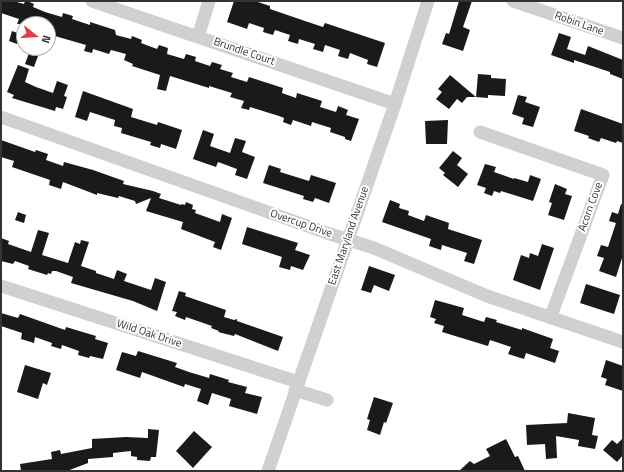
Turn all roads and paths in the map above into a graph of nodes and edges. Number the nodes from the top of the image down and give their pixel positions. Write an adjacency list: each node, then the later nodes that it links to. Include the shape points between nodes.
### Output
1 (92, 1): 5 (street, Brundle Court)
2 (209, 1): 5 (street)
3 (428, 1): 7 (street, East Maryland Avenue)
4 (513, 1): 6 (street, Robin Lane)
5 (198, 37): 7 (street, Brundle Court)
6 (623, 38)
7 (395, 104): 10 (street, East Maryland Avenue)
8 (1, 117): 10 (street, Overcup Drive)
9 (480, 132): 12 (street, Acorn Cove, via 603,175)
10 (348, 239): 12 (street, Overcup Drive, via 408,261 487,296); 14 (street, East Maryland Avenue)
11 (1, 286): 14 (street, Wild Oak Drive)
12 (551, 316): 13 (street, Overcup Drive)
13 (623, 342)
14 (296, 386): 15 (street, Wild Oak Drive); 16 (street, East Maryland Avenue)
15 (327, 400)
16 (268, 471)

